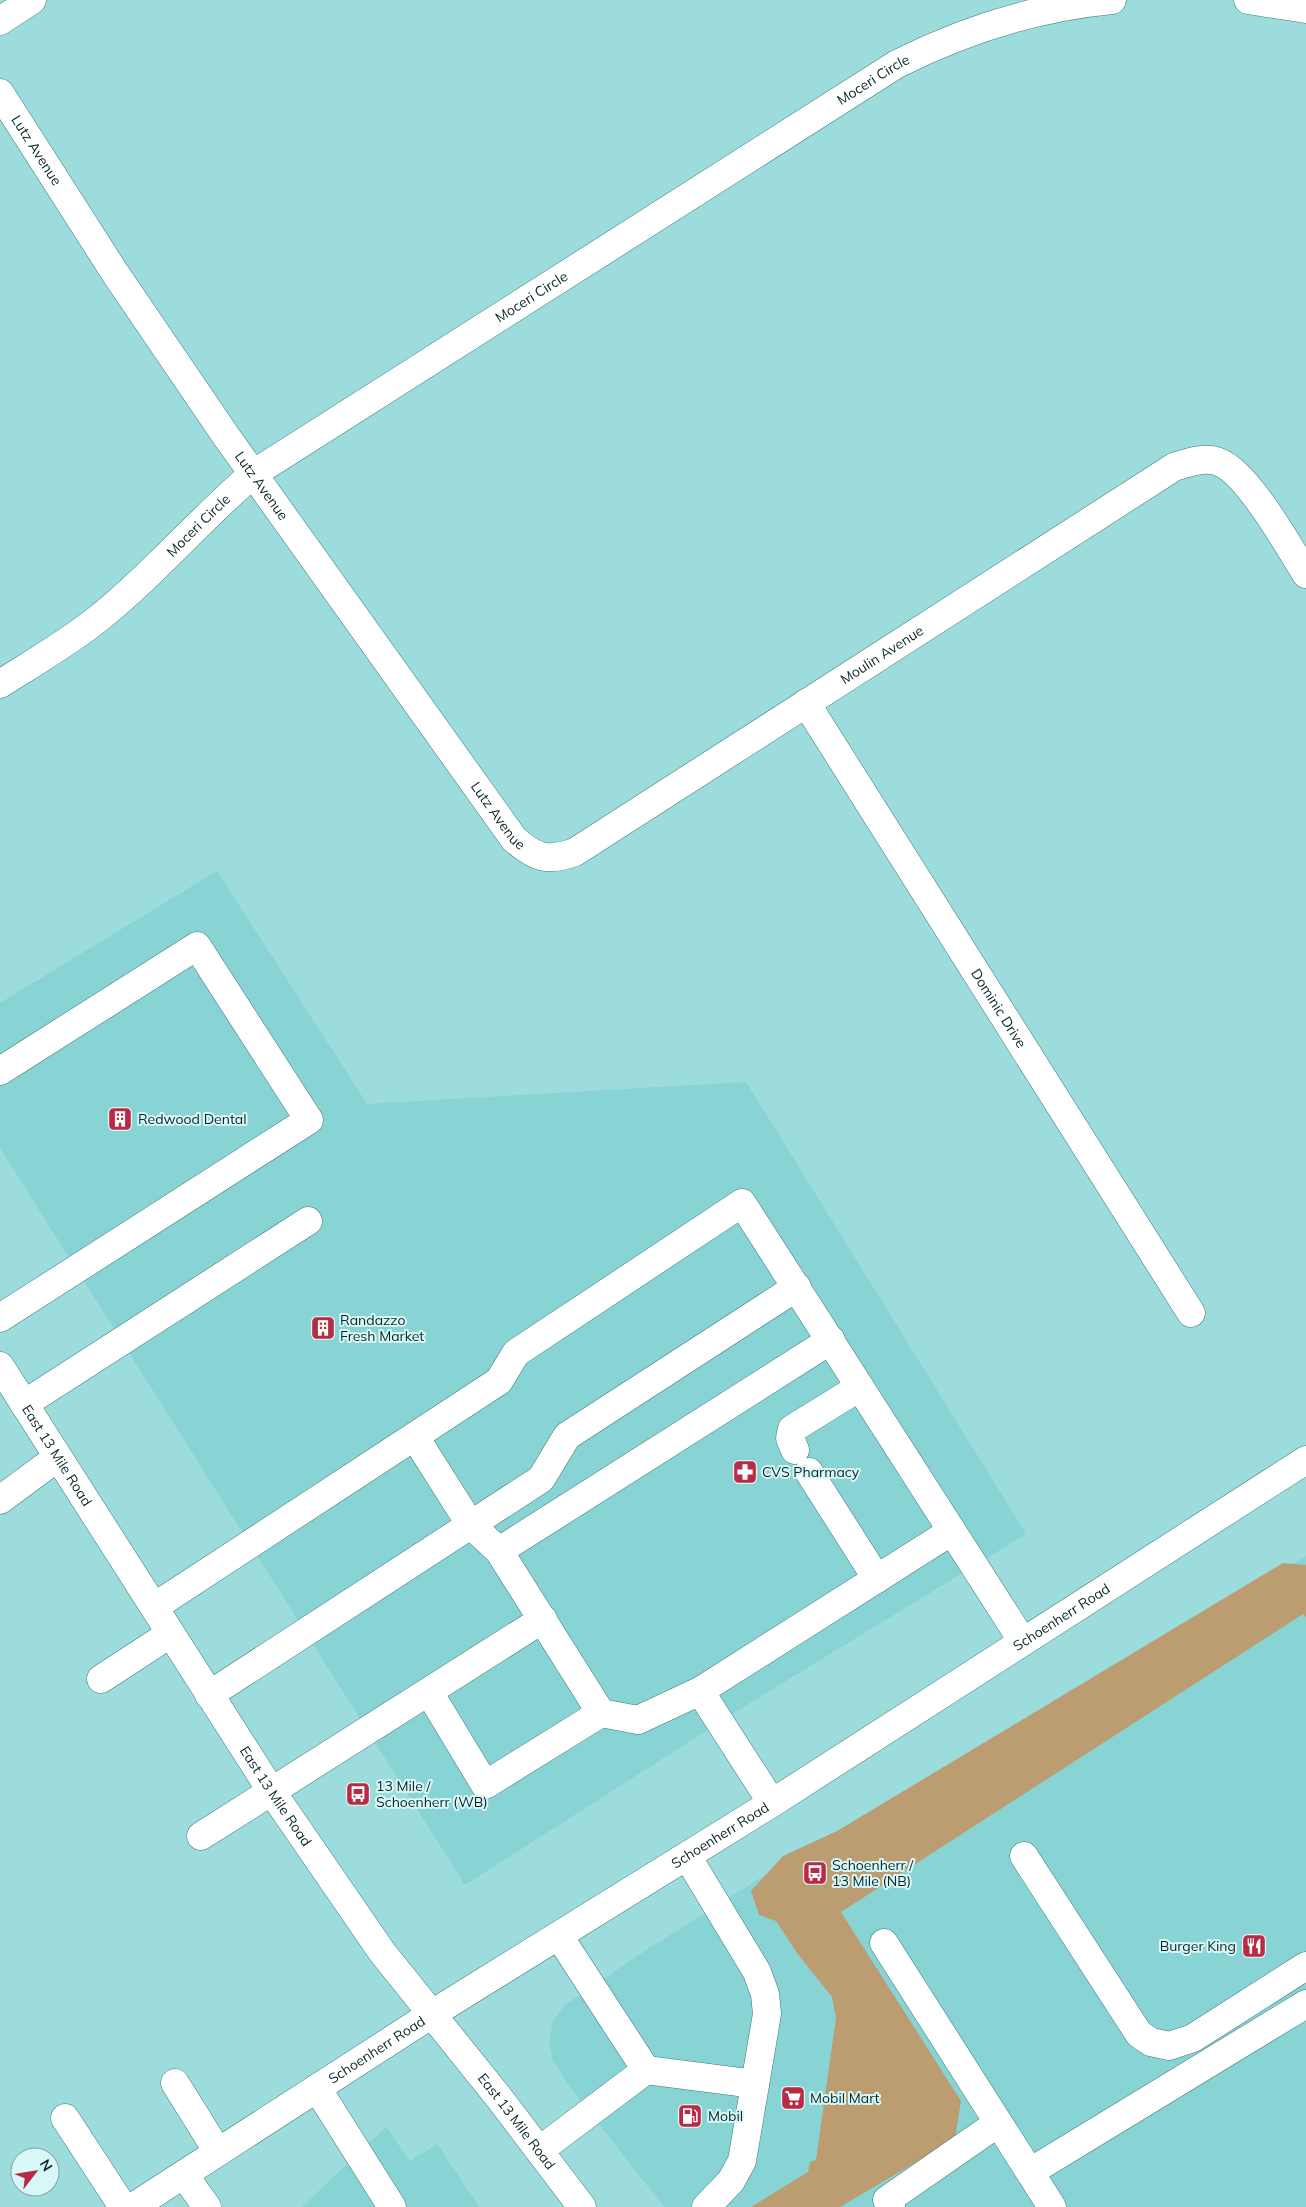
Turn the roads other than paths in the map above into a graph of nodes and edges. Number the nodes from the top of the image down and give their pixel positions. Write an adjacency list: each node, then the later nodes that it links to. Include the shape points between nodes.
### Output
1 (32, 0): 5 (street)
2 (1112, 0): 7 (street, Moceri Circle, via 1021,17 959,36 897,64)
3 (1248, 0): 4 (street)
4 (1306, 9)
5 (0, 21)
6 (0, 93): 7 (street, Lutz Avenue, via 115,273)
7 (253, 474): 9 (street, Moceri Circle, via 98,619); 11 (street, Lutz Avenue, via 514,839 530,854)
8 (1306, 574): 10 (street, Moulin Avenue, via 1246,483 1219,462 1197,460 1174,467)
9 (0, 684)
10 (806, 704): 11 (street, Moulin Avenue, via 575,852); 15 (street, Dominic Drive)
11 (547, 858)
12 (0, 1071): 16 (street, via 197,946 309,1120)
13 (308, 1221): 20 (street)
14 (797, 1287): 17 (street); 21 (street, via 742,1203 516,1353 499,1381); 25 (street, via 567,1436 541,1479)
15 (1191, 1313)
16 (0, 1318)
17 (831, 1340): 19 (street); 27 (street)
18 (0, 1366): 20 (street, East 13 Mile Road)
19 (860, 1387): 26 (street); 28 (street, via 792,1429 790,1438)
20 (24, 1404): 22 (street, East 13 Mile Road)
21 (415, 1437): 25 (street); 29 (street)
22 (58, 1457): 24 (street); 29 (street, East 13 Mile Road)
23 (1306, 1460): 32 (street, Schoenherr Road)
24 (0, 1500)
25 (470, 1524): 27 (street); 36 (street)
26 (952, 1531): 28 (street); 32 (street)
27 (498, 1551): 30 (street)
28 (877, 1579): 34 (street)
29 (154, 1608): 31 (street, East 13 Mile Road)
30 (543, 1619): 35 (street); 37 (street)
31 (170, 1634): 33 (street); 36 (street, East 13 Mile Road)
32 (1023, 1642): 39 (street, Schoenherr Road)
33 (101, 1679)
34 (700, 1691): 37 (street, via 638,1720); 39 (street)
35 (428, 1692): 37 (street, via 485,1785); 38 (street)
36 (209, 1695): 38 (street, East 13 Mile Road)
37 (601, 1713)
38 (272, 1792): 40 (street); 47 (street, East 13 Mile Road, via 382,1952)
39 (772, 1803): 41 (street, Schoenherr Road)
40 (201, 1836)
41 (687, 1856): 43 (street, Schoenherr Road); 50 (street, via 757,1972 765,1994 767,2014)
42 (1024, 1856): 45 (street, via 1139,2034 1151,2042 1169,2046 1193,2038)
43 (559, 1936): 47 (street, Schoenherr Road); 48 (street)
44 (884, 1943): 53 (street)
45 (1306, 1966)
46 (1306, 2004): 56 (street)
47 (432, 2014): 51 (street, Schoenherr Road); 54 (street, East 13 Mile Road)
48 (646, 2070): 50 (street); 54 (street)
49 (176, 2083): 55 (street)
50 (755, 2084): 63 (street, via 742,2161 731,2181)
51 (317, 2088): 55 (street, Schoenherr Road); 58 (street)
52 (65, 2118): 59 (street)
53 (998, 2123): 56 (street); 64 (street, via 887,2200)
54 (540, 2150): 62 (street, East 13 Mile Road)
55 (218, 2152): 57 (street, Schoenherr Road)
56 (1030, 2172): 65 (street)
57 (184, 2175): 60 (street, Schoenherr Road); 61 (street)
58 (384, 2204)
59 (123, 2207)
60 (133, 2207)
61 (207, 2207)
62 (582, 2207)
63 (706, 2207)
64 (891, 2207)
65 (1052, 2207)

